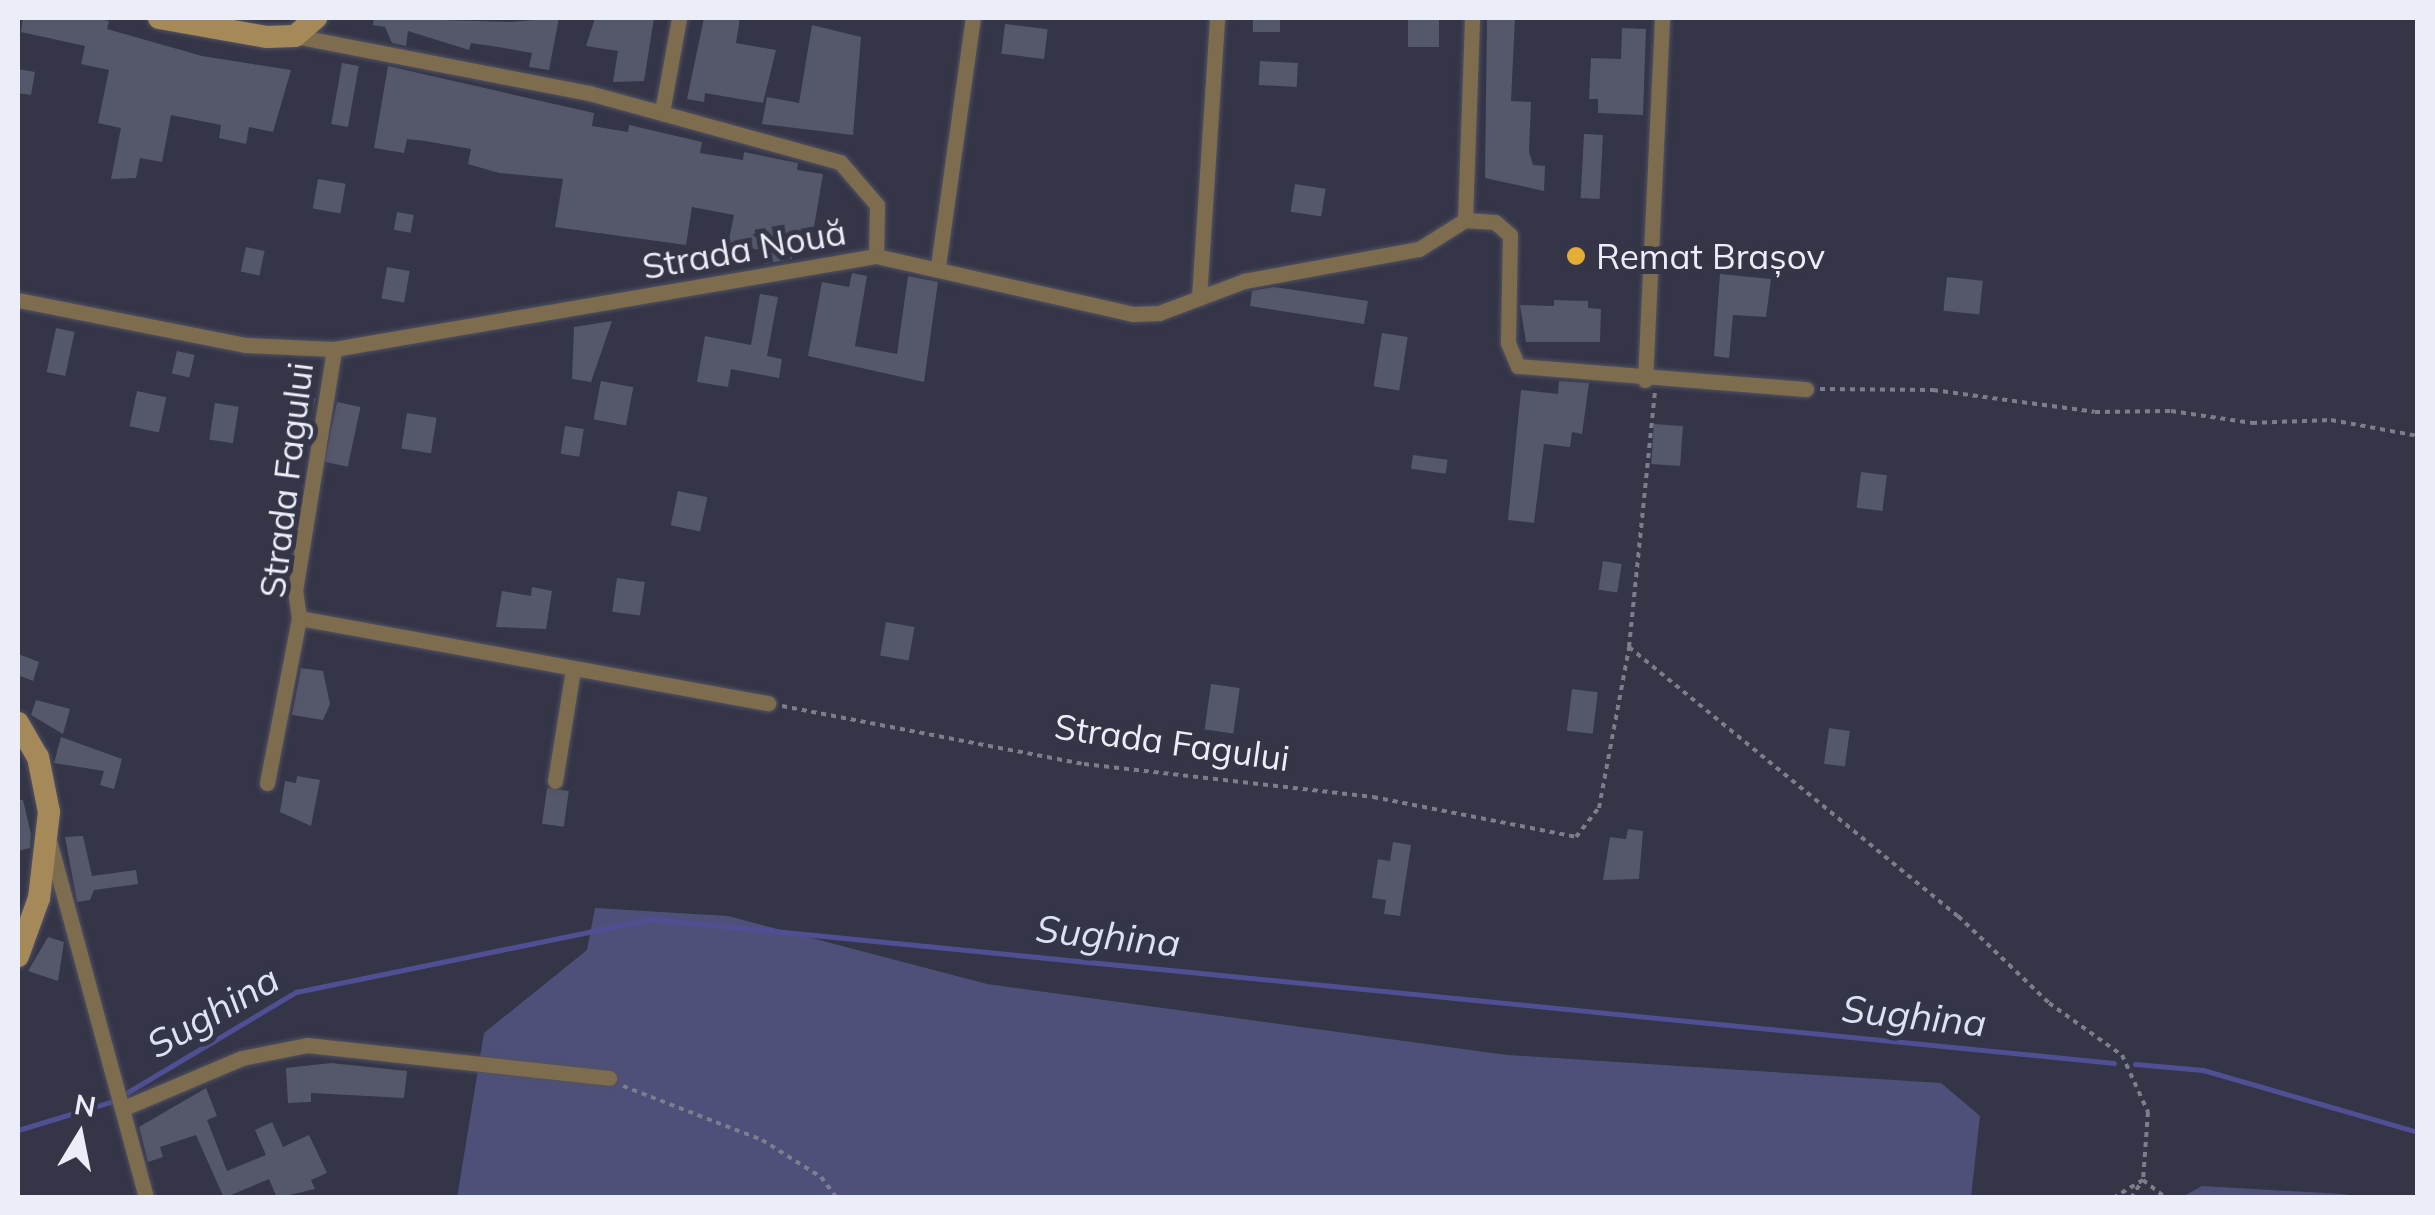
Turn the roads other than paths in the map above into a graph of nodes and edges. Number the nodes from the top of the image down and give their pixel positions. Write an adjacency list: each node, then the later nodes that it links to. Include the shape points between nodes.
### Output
1 (159, 18): 8 (main road, via 239,34)
2 (316, 18): 8 (main road)
3 (679, 18): 9 (street)
4 (973, 18): 12 (street)
5 (1217, 18): 13 (street)
6 (1472, 18): 10 (street)
7 (1662, 18): 16 (street)
8 (294, 36): 9 (street)
9 (662, 112): 11 (street, via 820,155 855,173 878,205)
10 (1466, 220): 13 (street, Strada Nouă, via 1419,249 1244,281); 16 (street, via 1495,222 1510,235 1508,342 1518,366)
11 (876, 256): 12 (street, Strada Nouă); 15 (street, Strada Nouă)
12 (938, 266): 13 (street, Strada Nouă, via 1133,314)
13 (1199, 298)
14 (18, 300): 15 (street, Strada Nouă, via 245,345)
15 (334, 349): 18 (street, Strada Fagului, via 296,591)
16 (1650, 381): 17 (street)
17 (1806, 389)
18 (298, 618): 19 (street, Strada Fagului); 23 (street, Strada Fagului)
19 (573, 670): 20 (street, Strada Fagului); 22 (street)
20 (768, 703)
21 (18, 723): 24 (main road, via 46,783)
22 (555, 781)
23 (267, 782)
24 (48, 840): 25 (main road); 28 (street)
25 (24, 924): 26 (main road)
26 (18, 956)
27 (609, 1078): 28 (street, via 306,1045 242,1058)
28 (124, 1108): 29 (street)
29 (146, 1198)

